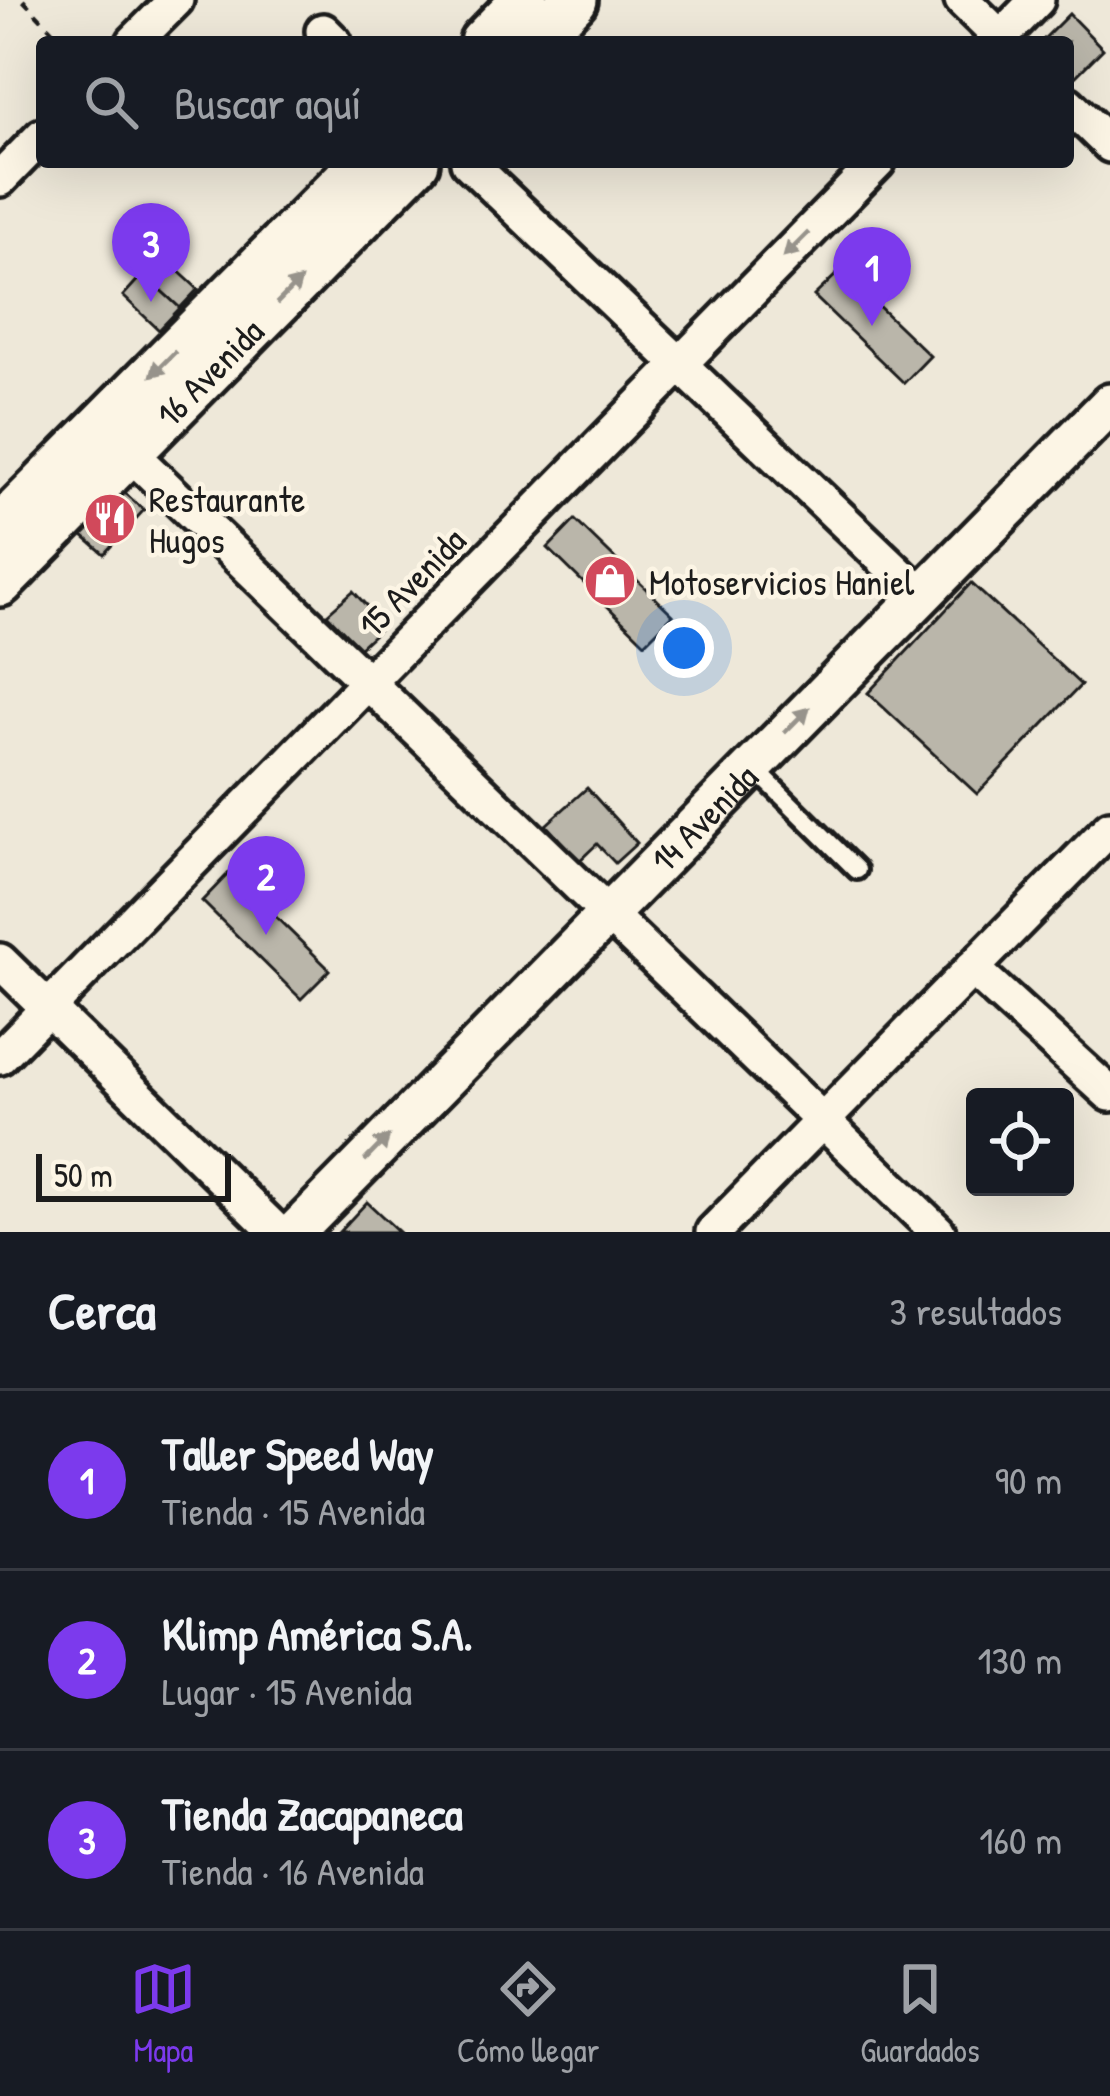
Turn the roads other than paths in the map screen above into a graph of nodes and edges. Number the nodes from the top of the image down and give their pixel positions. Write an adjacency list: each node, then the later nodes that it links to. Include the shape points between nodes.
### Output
1 (176, 0): 6 (street)
2 (524, 0): 7 (main road)
3 (574, 0): 8 (main road)
4 (962, 0): 9 (street)
5 (1037, 0): 10 (street)
6 (140, 36)
7 (489, 36)
8 (539, 36)
9 (997, 36)
10 (1005, 36)
11 (1074, 110): 13 (street)
12 (36, 142): 18 (street)
13 (1110, 145)
14 (358, 168): 22 (main road, 16 Avenida, one-way to 22)
15 (410, 168): 21 (main road, 16 Avenida, one-way to 15)
16 (474, 168): 19 (street)
17 (872, 168): 19 (street, 15 Avenida, one-way to 19)
18 (0, 179)
19 (681, 362): 24 (street); 25 (street, 15 Avenida)
20 (1110, 404): 24 (street, 14 Avenida)
21 (129, 452): 23 (main road, 16 Avenida); 25 (street)
22 (0, 528)
23 (0, 583)
24 (921, 595): 26 (street, 14 Avenida, one-way to 24)
25 (368, 682): 29 (street); 32 (street, 15 Avenida)
26 (752, 766): 28 (lane); 29 (street, 14 Avenida)
27 (1110, 828): 31 (street)
28 (857, 870)
29 (607, 912): 35 (street); 37 (street, 14 Avenida, one-way to 29)
30 (0, 962): 32 (street)
31 (972, 968): 34 (street); 35 (street)
32 (48, 1008): 33 (street, 15 Avenida); 36 (street)
33 (0, 1057)
34 (1110, 1094)
35 (823, 1120): 38 (street); 39 (street)
36 (277, 1232)
37 (295, 1232)
38 (713, 1232)
39 (938, 1232)

